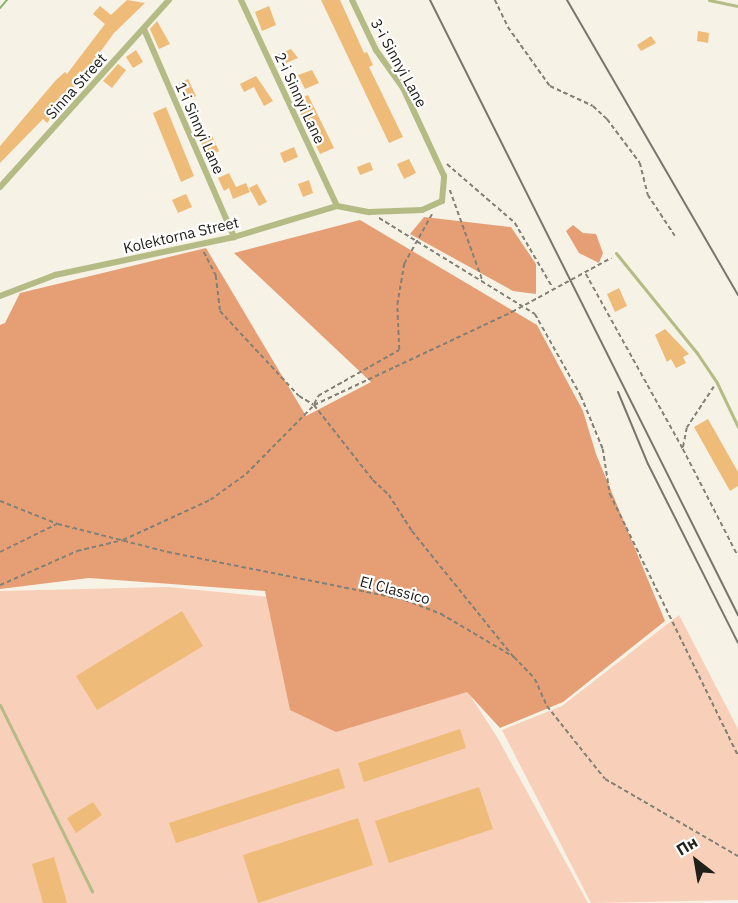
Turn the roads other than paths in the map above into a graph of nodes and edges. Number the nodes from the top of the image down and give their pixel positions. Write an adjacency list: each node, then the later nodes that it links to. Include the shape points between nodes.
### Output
1 (169, 0): 6 (street, Sinna Street)
2 (241, 0): 8 (street, 2-i Sinnyi Lane)
3 (352, 0): 9 (street, 3-i Sinnyi Lane, via 376,50 403,88 444,176 442,201 437,205 422,210)
4 (709, 0): 5 (lane)
5 (738, 6)
6 (144, 29): 7 (street, Sinna Street); 10 (street, 1-i Sinnyi Lane)
7 (0, 187)
8 (337, 206): 9 (street, Kolektorna Street); 10 (street, Kolektorna Street)
9 (369, 212)
10 (234, 237): 12 (street, Kolektorna Street, via 55,275)
11 (616, 254): 13 (lane, via 644,283 717,383)
12 (0, 296)
13 (738, 428)
14 (0, 705): 15 (lane)
15 (92, 891)

